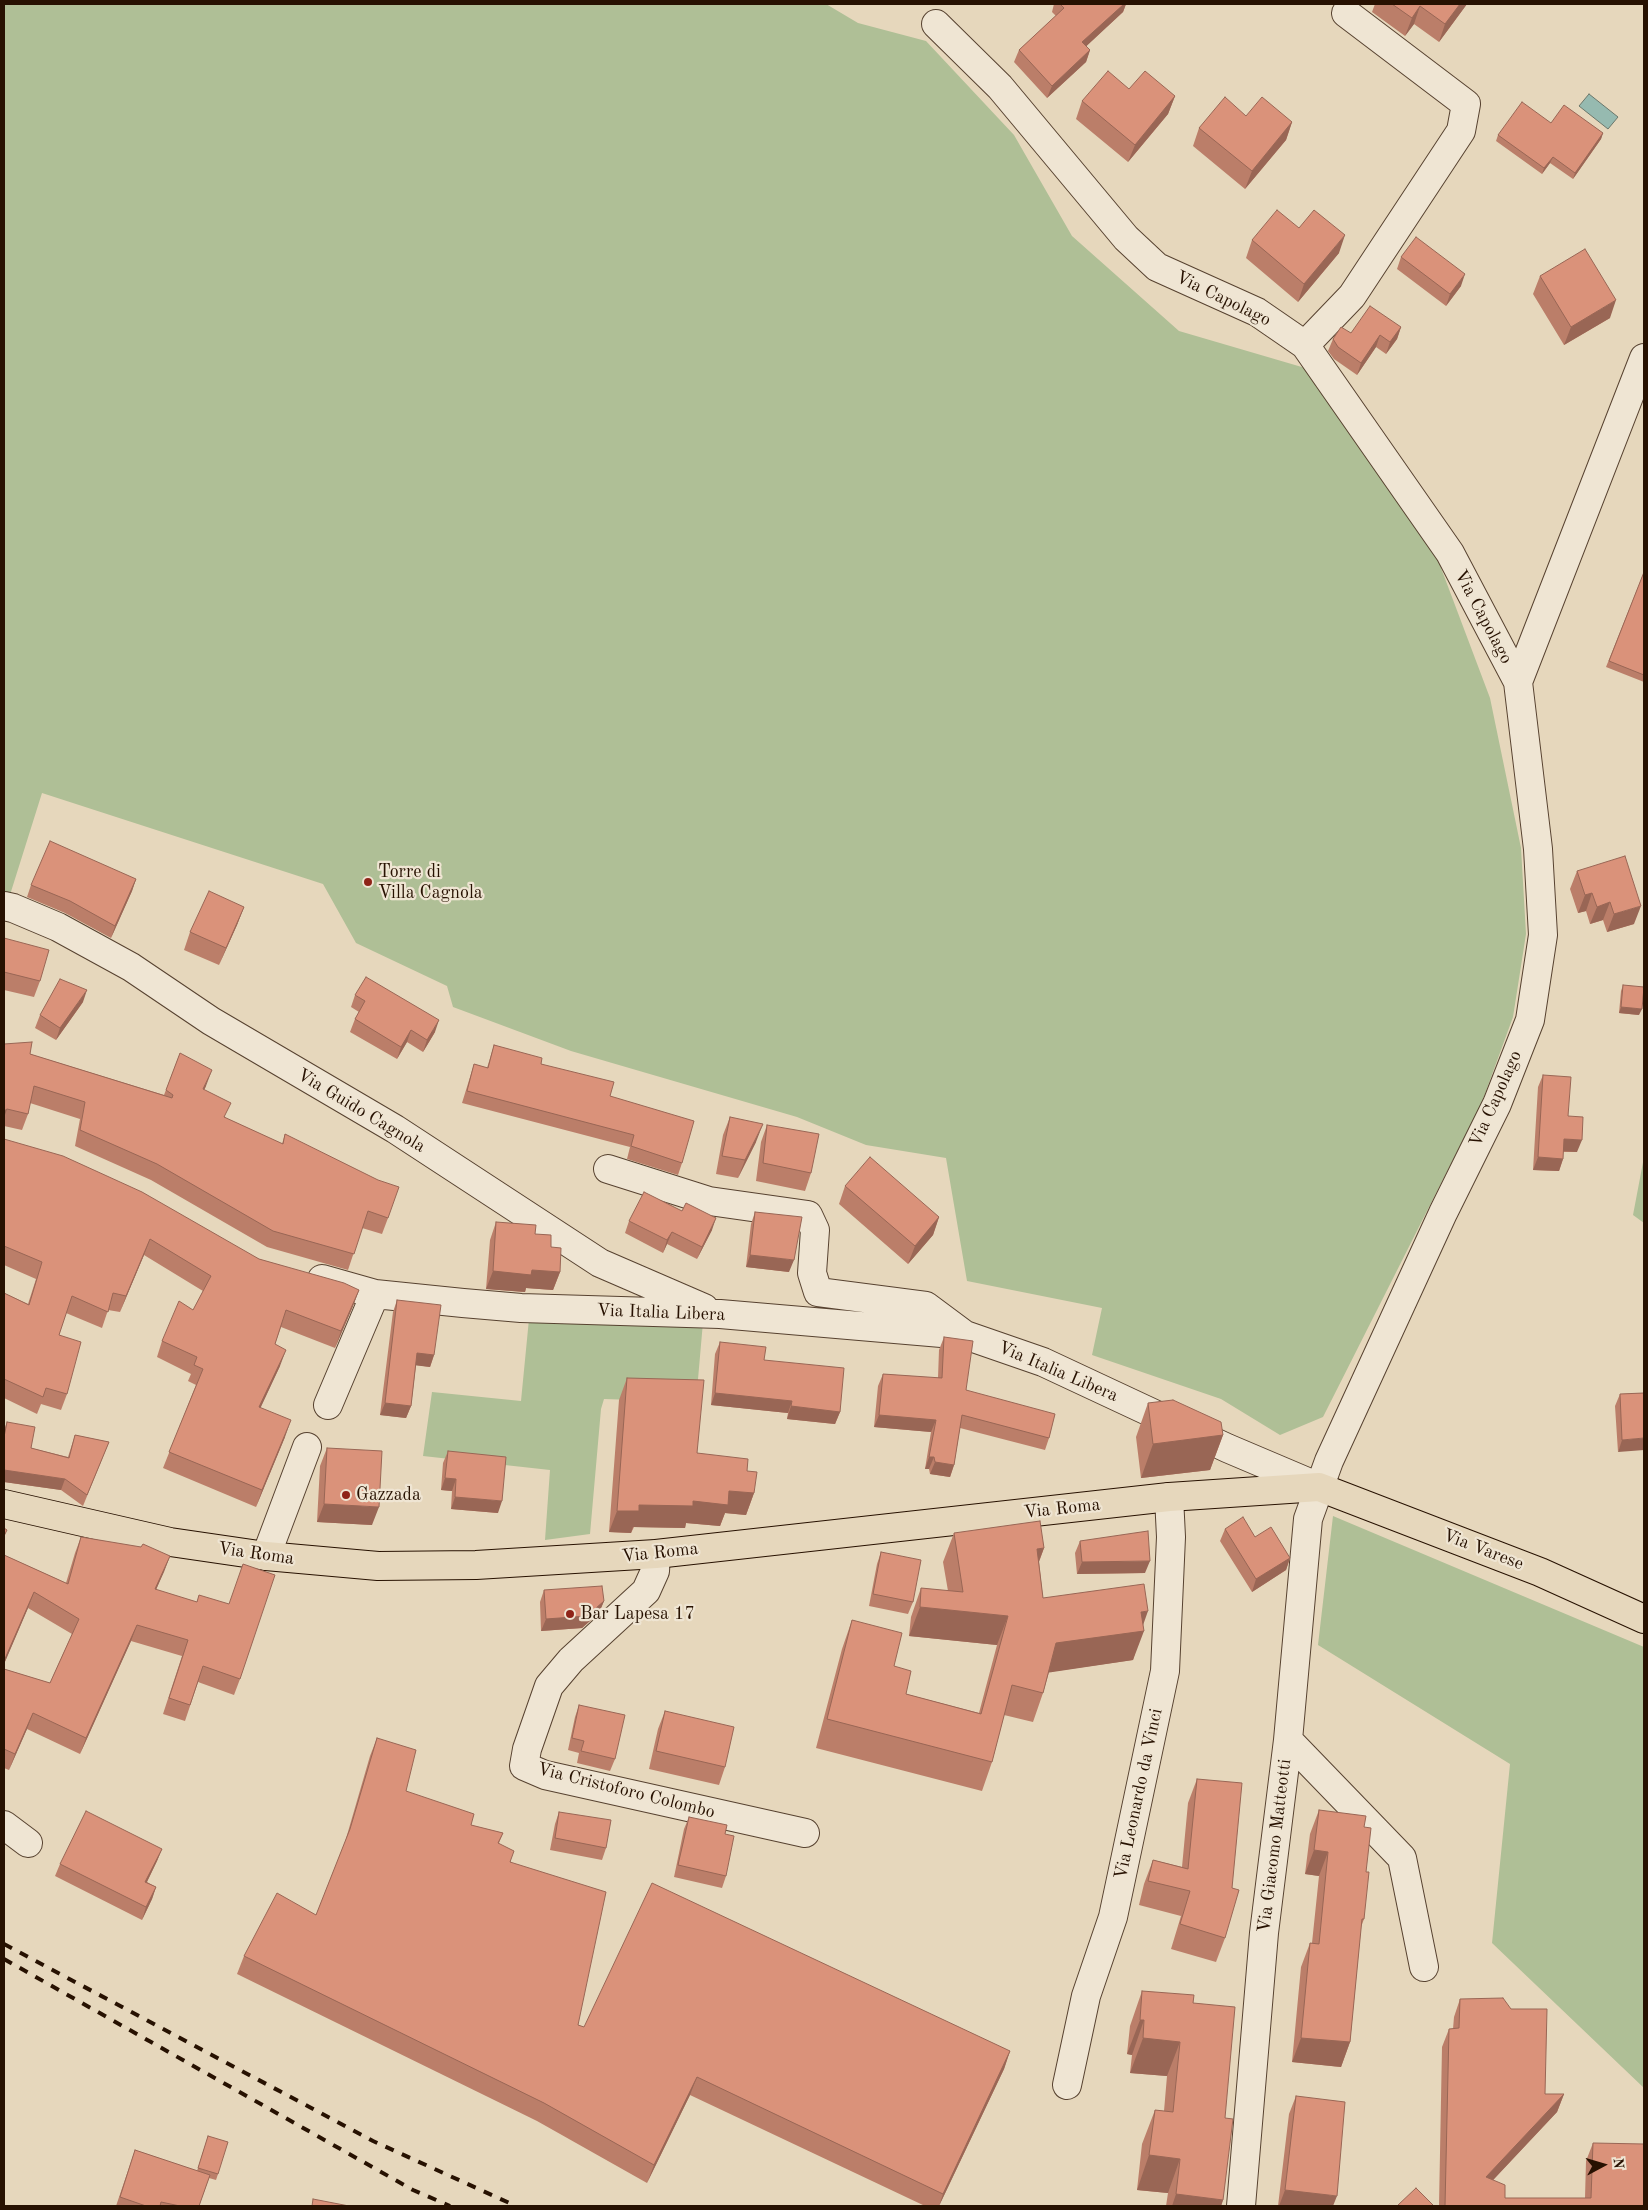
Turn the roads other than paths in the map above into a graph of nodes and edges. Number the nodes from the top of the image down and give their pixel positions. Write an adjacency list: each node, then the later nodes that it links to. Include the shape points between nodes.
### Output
1 (1346, 13): 3 (street, via 1466,104 1461,131 1352,296)
2 (936, 24): 3 (street, Via Capolago, via 1000,87 1126,238 1158,267 1257,312)
3 (1305, 345): 5 (street, Via Capolago, via 1450,553)
4 (1644, 358): 5 (street, Via Capolago)
5 (1518, 682): 14 (street, Via Capolago, via 1538,849 1543,934 1530,1020 1497,1104 1443,1213)
6 (4, 906): 10 (street, Via Guido Cagnola, via 58,927 131,967 211,1021 394,1130 600,1263)
7 (608, 1169): 11 (street, via 709,1201 808,1215 815,1230 812,1273 818,1292 926,1306)
8 (299, 1273): 9 (street, Via Italia Libera)
9 (375, 1294): 10 (street, Via Italia Libera, via 521,1308); 12 (street)
10 (720, 1314): 11 (street, Via Italia Libera)
11 (965, 1335): 14 (street, Via Italia Libera, via 1043,1362)
12 (328, 1405)
13 (307, 1447): 18 (street)
14 (1319, 1487): 15 (main road, Via Roma); 19 (main road, Via Varese, via 1540,1572); 20 (street, Via Giacomo Matteotti, via 1308,1519)
15 (1169, 1497): 17 (main road, Via Roma); 25 (street, Via Leonardo da Vinci, via 1171,1537 1165,1671 1113,1917 1086,1996)
16 (4, 1504): 18 (main road, Via Roma, via 170,1542)
17 (656, 1554): 18 (main road, Via Roma, via 476,1565 378,1566); 22 (street, Via Cristoforo Colombo, via 655,1571 646,1591 570,1660 549,1686 524,1766 545,1775)
18 (266, 1556)
19 (1644, 1619)
20 (1288, 1740): 24 (street, via 1402,1858); 26 (street, Via Giacomo Matteotti, via 1264,1933)
21 (4, 1825): 23 (street)
22 (805, 1833)
23 (28, 1843)
24 (1424, 1967)
25 (1067, 2085)
26 (1241, 2206)

